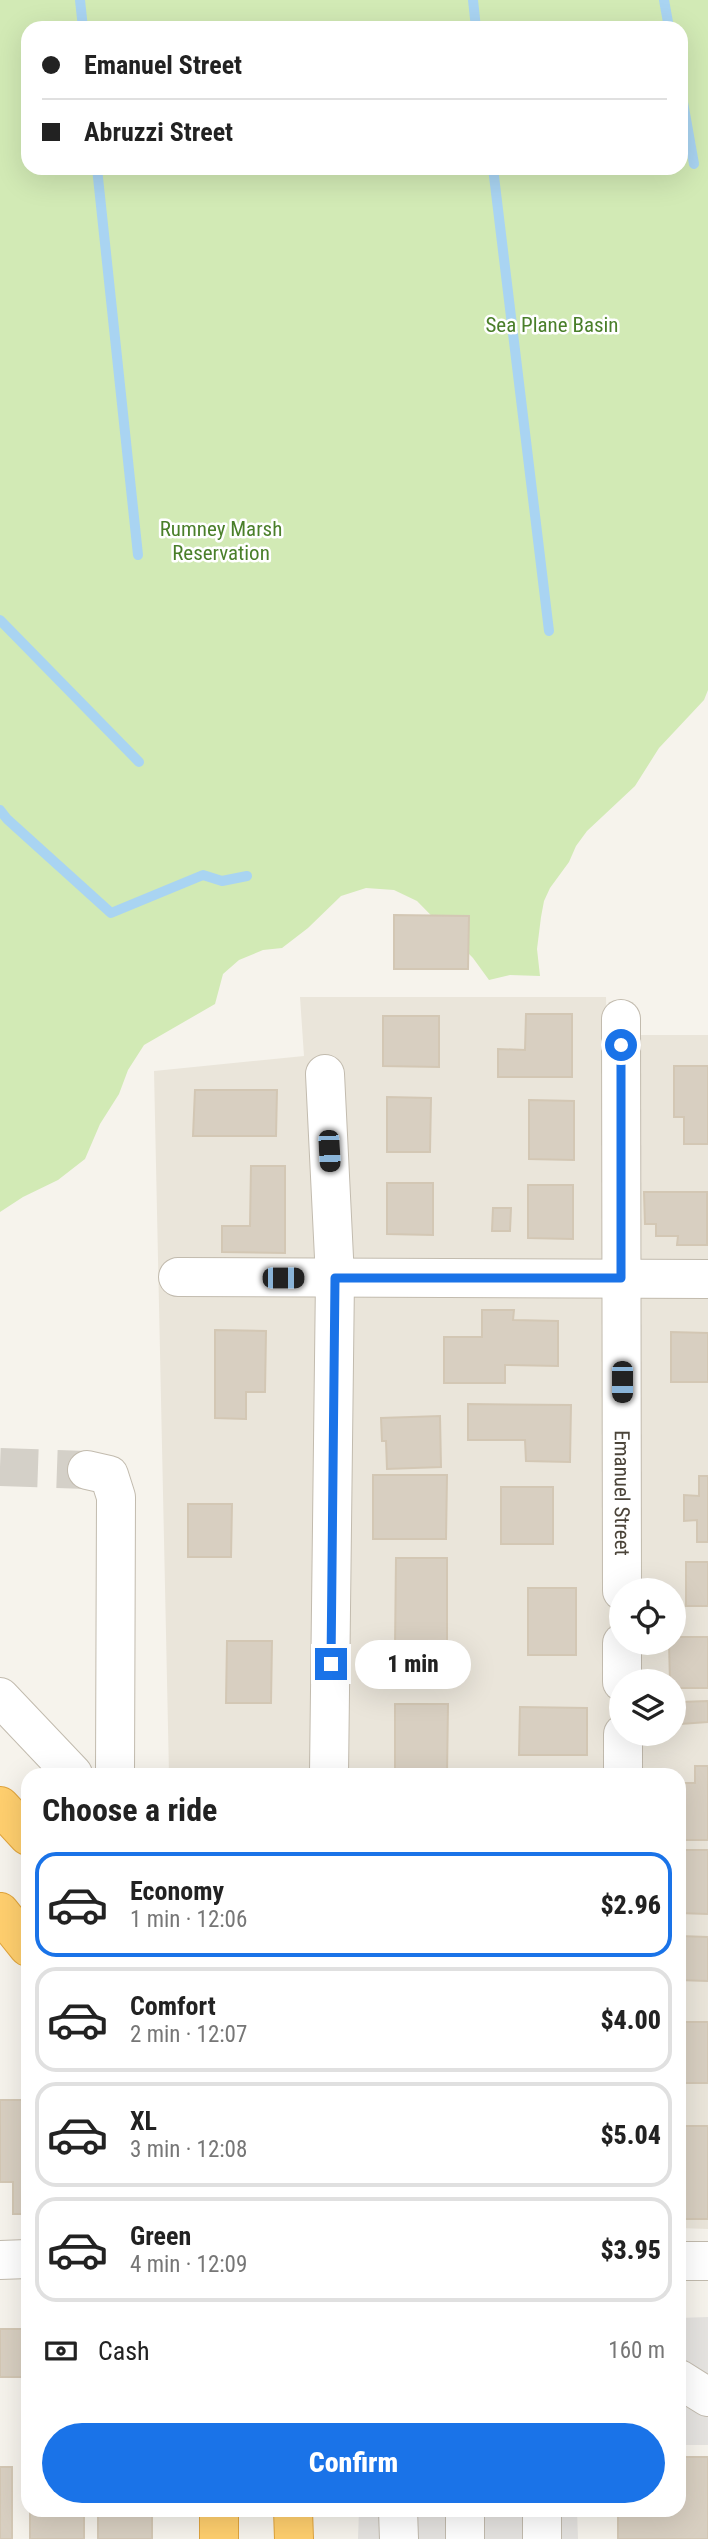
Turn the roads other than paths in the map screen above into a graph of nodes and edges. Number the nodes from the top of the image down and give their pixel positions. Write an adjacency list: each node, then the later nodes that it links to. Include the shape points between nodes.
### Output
1 (621, 1019): 5 (street, Emanuel Street)
2 (325, 1074): 4 (street)
3 (178, 1277): 4 (street)
4 (335, 1278): 5 (street); 13 (street)
5 (621, 1278): 6 (street); 8 (street, Emanuel Street)
6 (708, 1279)
7 (87, 1470): 12 (street, via 109,1475 116,1497)
8 (622, 1578)
9 (0, 1697): 11 (street)
10 (623, 1746): 14 (street)
11 (67, 1768)
12 (115, 1768)
13 (329, 1768)
14 (623, 1768)
15 (0, 1806): 16 (highway)
16 (21, 1828)
17 (21, 2259): 18 (street)
18 (0, 2260)
19 (686, 2261): 20 (street)
20 (708, 2261)
21 (686, 2384): 22 (street)
22 (708, 2398)
23 (219, 2517): 28 (highway)
24 (293, 2517): 29 (highway)
25 (398, 2517): 30 (street)
26 (465, 2517): 31 (street)
27 (542, 2517): 32 (street)
28 (219, 2539)
29 (294, 2539)
30 (399, 2539)
31 (465, 2539)
32 (542, 2539)

